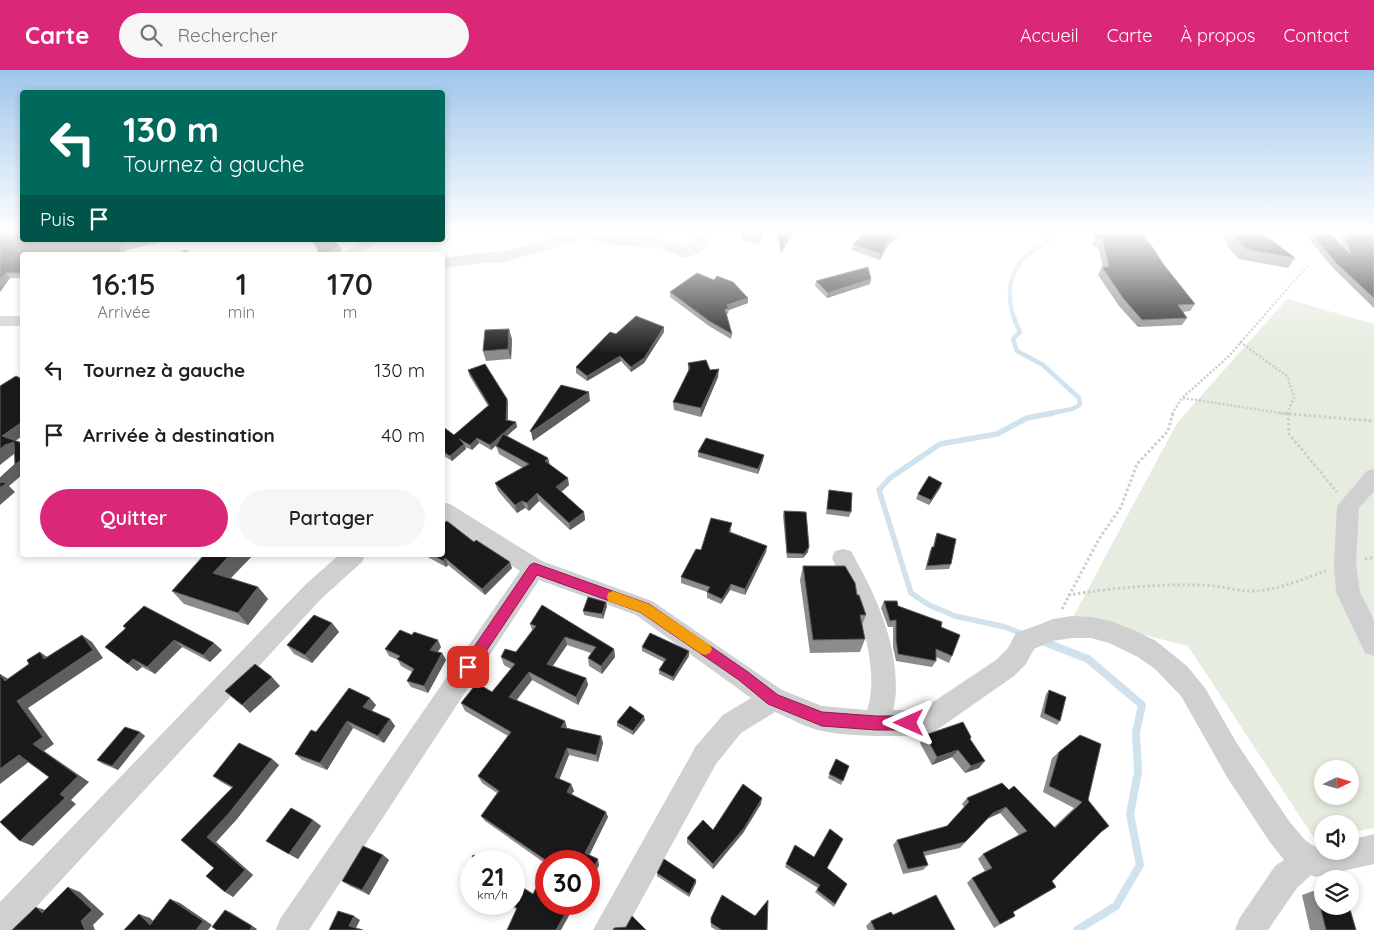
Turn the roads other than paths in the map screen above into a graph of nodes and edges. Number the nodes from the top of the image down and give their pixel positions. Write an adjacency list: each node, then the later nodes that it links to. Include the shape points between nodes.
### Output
1 (0, 321): 2 (street)
2 (20, 321)
3 (1374, 477): 8 (street, via 1348,506 1345,564 1348,592)
4 (445, 512): 7 (street)
5 (352, 557): 13 (street, via 314,591)
6 (843, 558): 10 (street, via 866,601 880,645 884,688)
7 (534, 568): 9 (street, via 644,608); 14 (street)
8 (1374, 646)
9 (773, 699): 10 (street, via 822,719); 15 (street, via 732,724 706,755)
10 (876, 723): 12 (street, via 925,723 1004,668 1017,656 1025,641 1053,630 1096,629 1127,638 1153,653 1191,689 1232,761 1283,837)
11 (1374, 850): 12 (street, via 1315,862)
12 (1307, 860): 16 (street, via 1286,877)
13 (0, 924)
14 (291, 930)
15 (608, 930)
16 (1250, 930)

